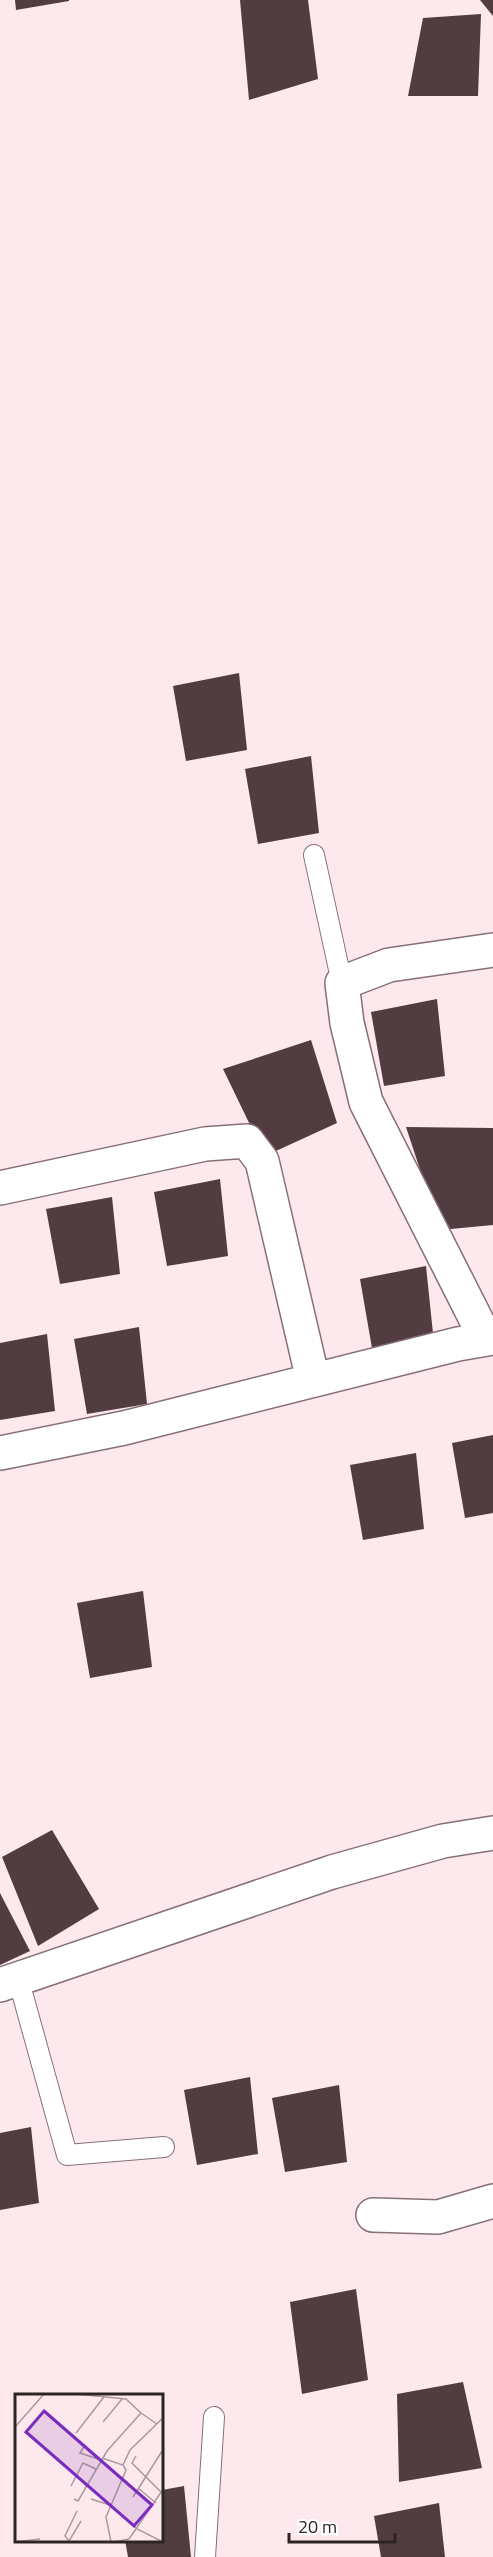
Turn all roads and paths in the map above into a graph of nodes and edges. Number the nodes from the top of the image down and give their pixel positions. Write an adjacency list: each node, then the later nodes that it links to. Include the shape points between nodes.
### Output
1 (315, 855): 3 (lane)
2 (493, 950): 3 (street, via 389,965)
3 (342, 983): 5 (street, via 347,1023 366,1102)
4 (0, 1188): 6 (street, via 205,1144 247,1142 262,1161)
5 (490, 1339): 6 (street)
6 (313, 1380): 7 (street, via 124,1428)
7 (0, 1453)
8 (493, 1833): 9 (street, via 442,1841 332,1872)
9 (9, 1981): 10 (lane, via 67,2155)
10 (164, 2147)
11 (493, 2201): 12 (street, via 438,2217)
12 (373, 2215)
13 (214, 2417): 14 (lane)
14 (205, 2557)

